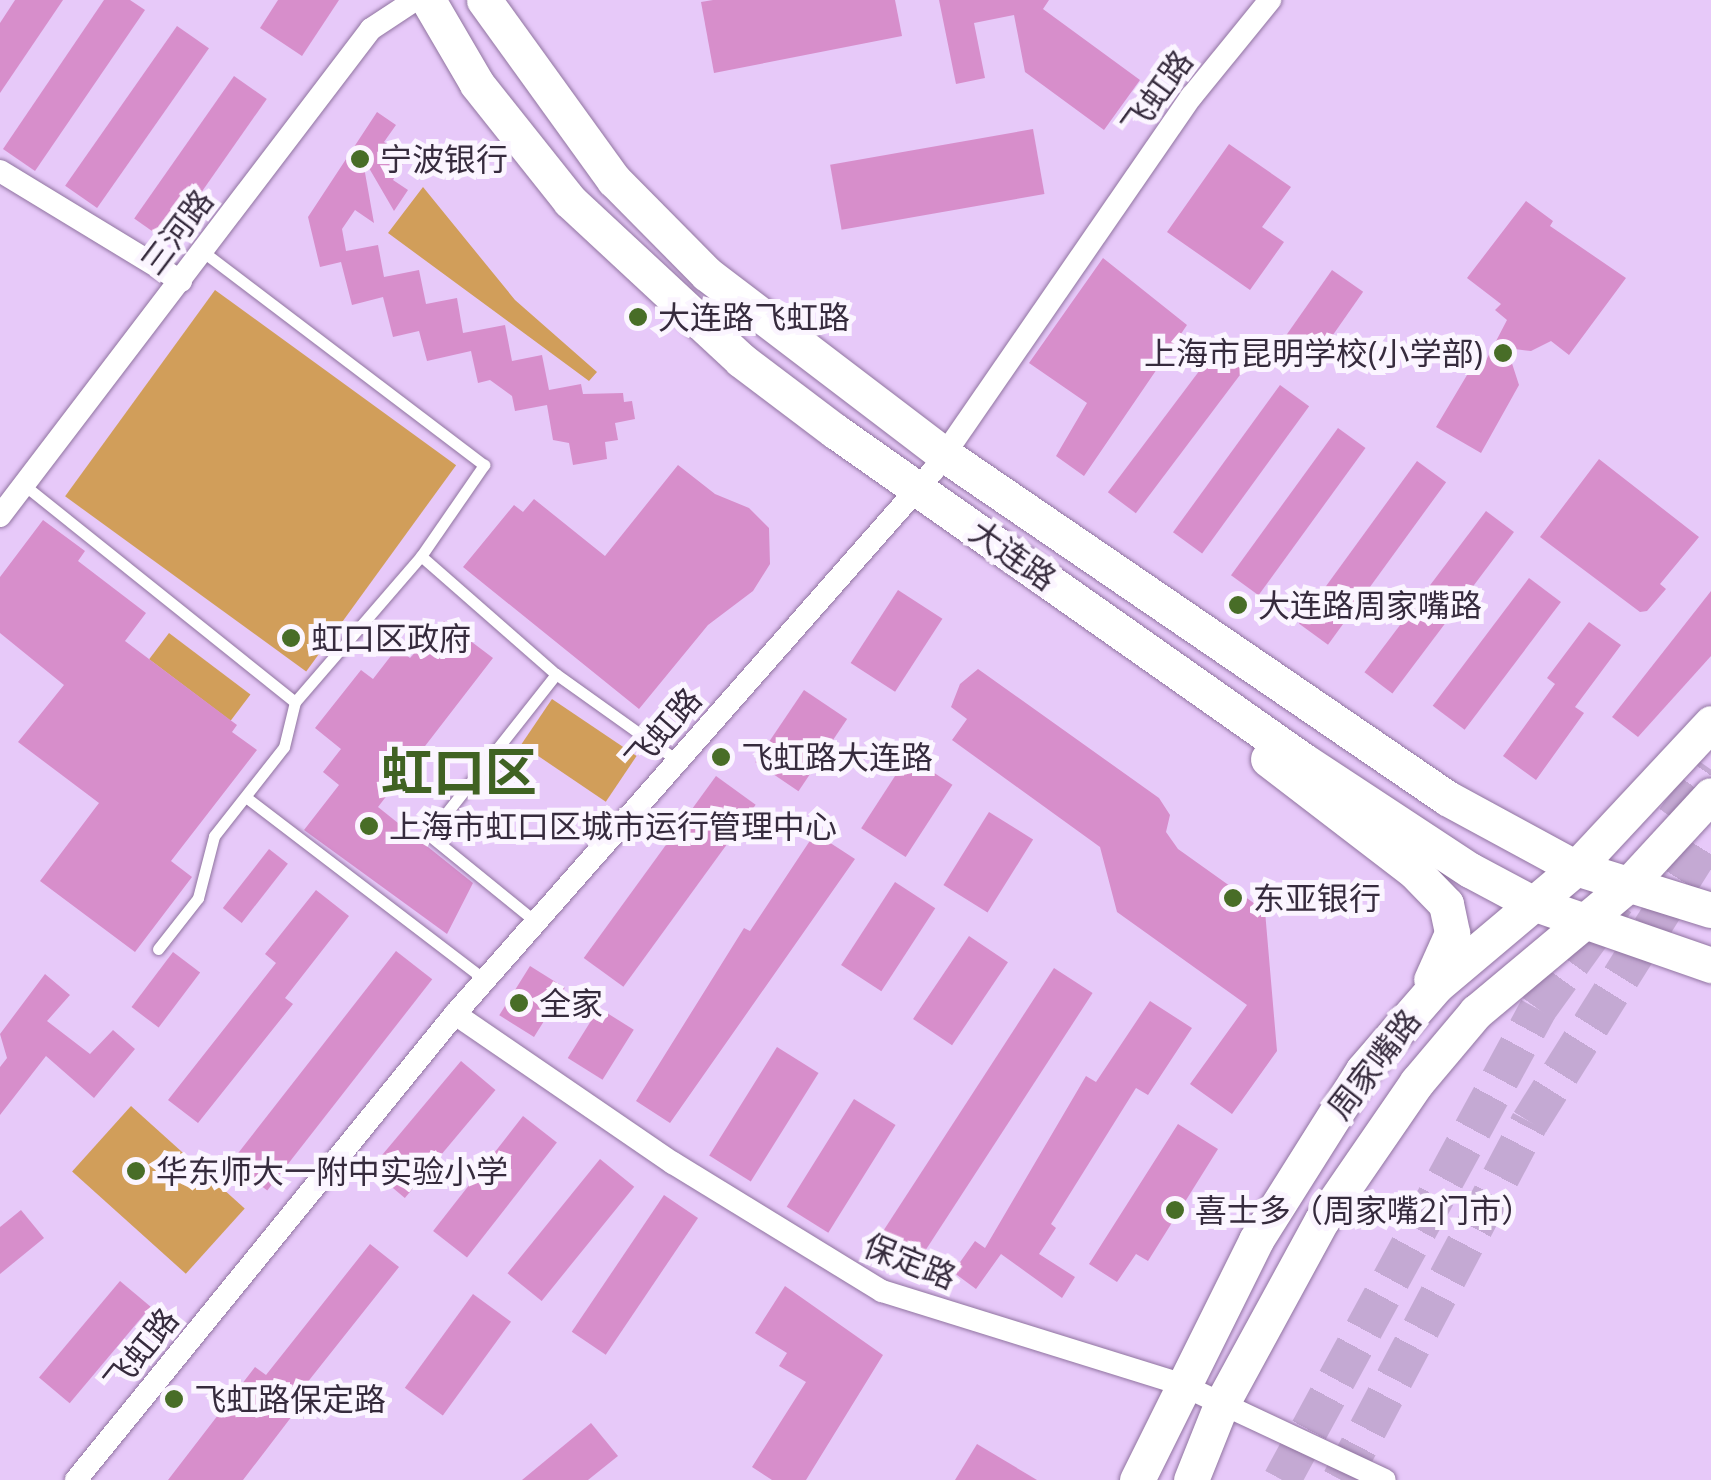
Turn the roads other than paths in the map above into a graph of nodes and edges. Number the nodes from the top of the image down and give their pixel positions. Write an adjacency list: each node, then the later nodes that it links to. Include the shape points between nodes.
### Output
1 (415, 0): 6 (street, 三河路, via 371,29)
2 (428, 0): 10 (main road, 大连路, via 526,152 633,263 740,360)
3 (484, 0): 8 (main road, 大连路, via 614,180 707,274)
4 (1270, 0): 8 (street, 飞虹路, via 1192,96)
5 (0, 171): 7 (street)
6 (203, 252): 7 (street, 三河路); 12 (lane, via 484,466)
7 (181, 281): 9 (street, 三河路)
8 (945, 455): 10 (street, 飞虹路); 20 (main road, 大连路, via 1447,798)
9 (24, 486): 11 (street, 三河路); 15 (lane)
10 (919, 488): 14 (main road, 大连路); 17 (street, 飞虹路)
11 (0, 516)
12 (421, 556): 13 (lane); 15 (lane)
13 (556, 674): 17 (lane); 24 (lane, via 429,835)
14 (1215, 698): 22 (main road, 大连路, via 1470,870); 30 (main road, via 1303,790 1414,871 1446,904 1452,933 1446,950)
15 (295, 702): 19 (lane, via 284,747)
16 (1711, 723): 20 (main road, 周家嘴路)
17 (678, 761): 24 (street, 飞虹路)
18 (1711, 794): 21 (main road, 周家嘴路)
19 (247, 798): 26 (lane, via 214,836 198,898); 28 (lane)
20 (1576, 868): 21 (main road, 大连路); 22 (main road, 周家嘴路)
21 (1628, 885): 23 (main road, 大连路); 25 (main road, 周家嘴路)
22 (1530, 902): 25 (main road, 大连路); 30 (main road, 周家嘴路, via 1483,940)
23 (1711, 910)
24 (536, 922): 28 (street, 飞虹路)
25 (1585, 922): 27 (main road, 大连路); 32 (main road, 周家嘴路, via 1476,1012 1417,1082 1322,1220)
26 (158, 949)
27 (1711, 965)
28 (485, 980): 29 (street, 飞虹路)
29 (455, 1014): 31 (street, 保定路, via 673,1163 882,1291); 33 (street, 飞虹路)
30 (1391, 1038): 31 (main road, 周家嘴路, via 1318,1137)
31 (1180, 1384): 32 (street, 保定路); 34 (main road, 周家嘴路)
32 (1221, 1405): 35 (main road, 周家嘴路); 36 (street, 保定路)
33 (76, 1480)
34 (1138, 1480)
35 (1191, 1480)
36 (1385, 1480)

